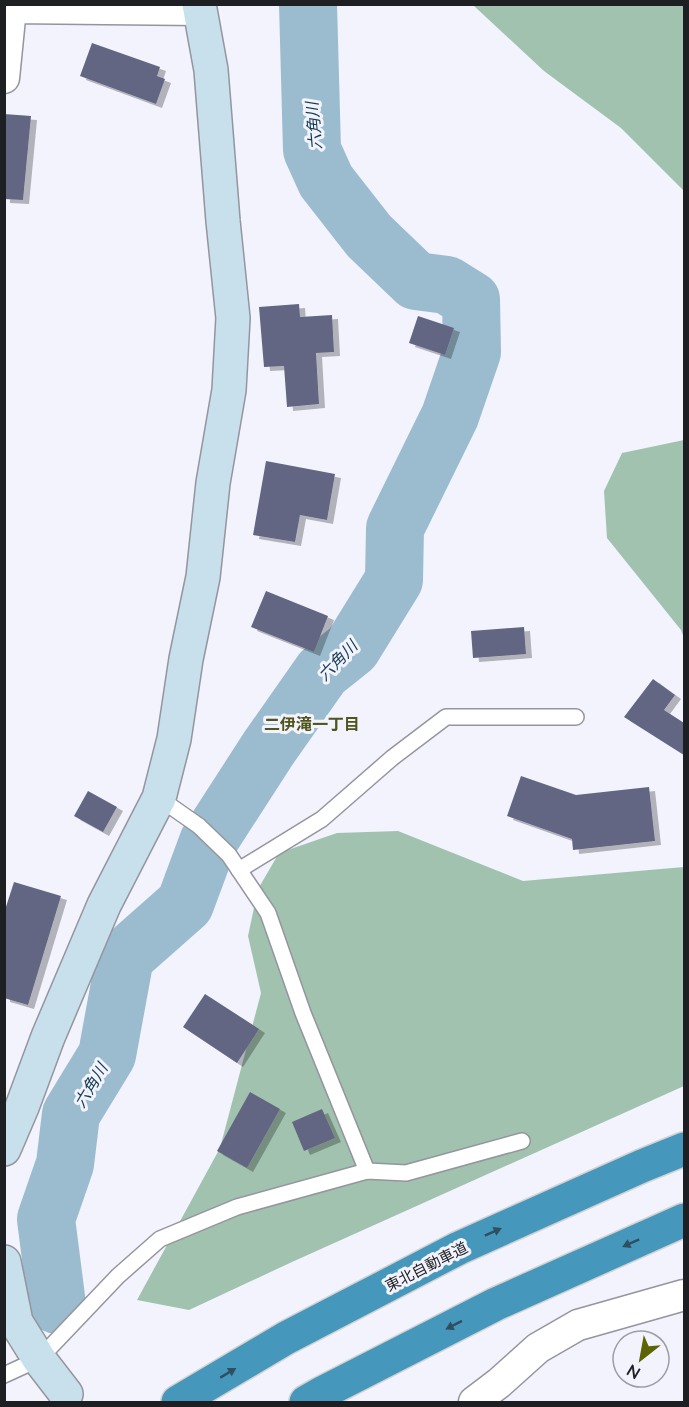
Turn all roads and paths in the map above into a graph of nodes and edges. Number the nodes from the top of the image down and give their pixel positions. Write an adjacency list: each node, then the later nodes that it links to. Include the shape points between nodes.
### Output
1 (199, 7): 2 (street, via 11,8); 4 (street, via 212,70 232,339 229,390 213,483 203,577 174,739)
2 (4, 78)
3 (576, 717): 5 (lane, via 446,717 322,819)
4 (159, 798): 5 (lane, via 199,826); 7 (street, via 104,905)
5 (239, 870): 9 (lane, via 268,913)
6 (522, 1141): 9 (lane, via 406,1173)
7 (4, 1149)
8 (684, 1149): 16 (highway, 東北自動車道, one-way to 8, via 286,1338 459,1248)
9 (367, 1171): 13 (lane, via 237,1208 160,1239 118,1276)
10 (684, 1220): 17 (highway, one-way to 17, via 496,1304)
11 (4, 1262): 13 (street, via 16,1322)
12 (684, 1295): 18 (street, via 578,1324 538,1348)
13 (39, 1359): 14 (lane); 15 (street)
14 (4, 1375)
15 (66, 1394)
16 (178, 1402)
17 (306, 1402)
18 (474, 1402)

